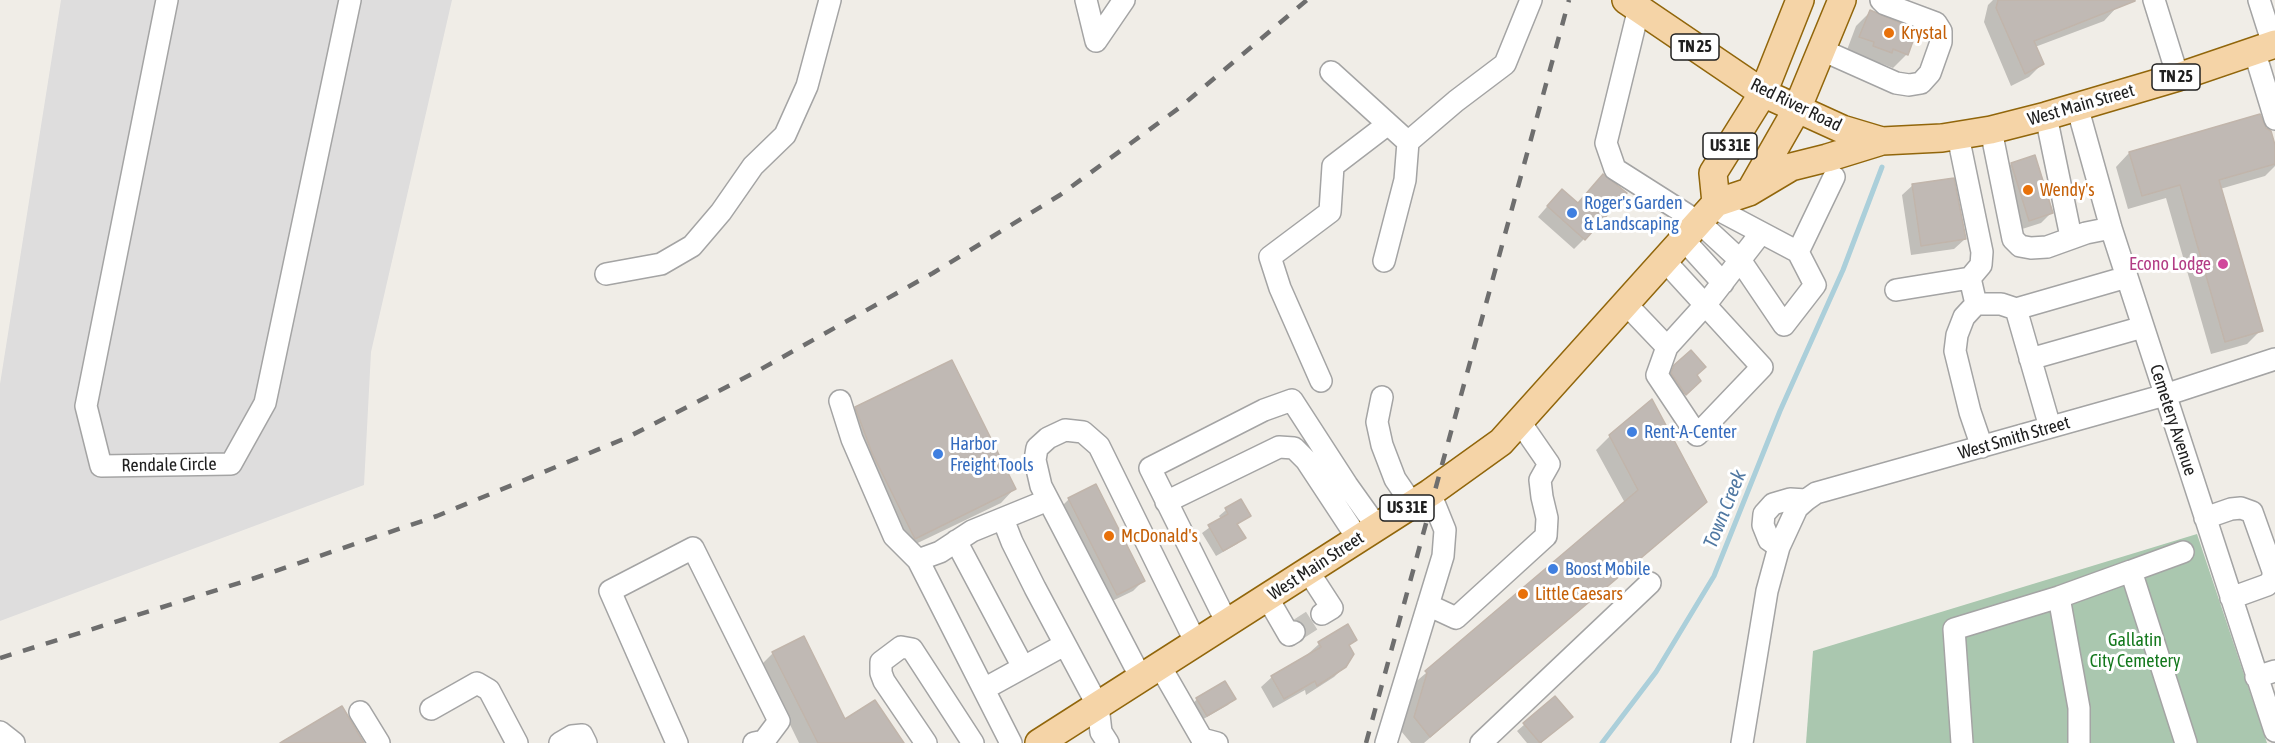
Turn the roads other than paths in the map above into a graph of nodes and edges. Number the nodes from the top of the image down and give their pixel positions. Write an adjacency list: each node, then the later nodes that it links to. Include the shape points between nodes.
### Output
1 (166, 0): 2 (street, Rendale Circle, via 86,406 101,466 231,464 265,403)
2 (350, 0)
3 (830, 0): 37 (street, via 807,86 785,135 753,166 692,246 661,264)
4 (1086, 0): 5 (street, via 1096,41)
5 (1124, 0)
6 (1800, 0): 17 (main road, US 31E)
7 (1842, 0): 14 (main road, US 31E)
8 (1881, 0): 14 (street, via 1936,23 1941,31 1930,73 1921,83 1896,83)
9 (2154, 0): 16 (street)
10 (2259, 0): 13 (street)
11 (1525, 3): 26 (street, via 1505,64)
12 (1641, 5): 17 (main road, Red River Road / TN 25); 29 (street, via 1606,143 1615,169)
13 (2268, 46): 16 (main road, West Main Street / TN 25); 21 (street)
14 (1822, 50): 19 (main road, US 31E)
15 (1331, 72): 22 (street)
16 (2178, 77): 18 (main road, West Main Street / TN 25)
17 (1763, 93): 19 (main road, Red River Road / TN 25); 29 (main road, US 31E, via 1713,173)
18 (2077, 106): 20 (main road, West Main Street / TN 25); 30 (street, Cemetery Avenue)
19 (1797, 109): 25 (main road, Red River Road / TN 25); 28 (main road, US 31E)
20 (2046, 116): 23 (main road, West Main Street / TN 25); 32 (street)
21 (2275, 119)
22 (1388, 124): 26 (street); 50 (street, via 1333,166 1330,212 1270,257)
23 (1991, 130): 24 (main road, West Main Street / TN 25); 32 (street, via 2013,239 2020,246 2031,248 2047,247)
24 (1958, 136): 25 (main road, West Main Street / TN 25); 39 (street, via 1982,252 1981,265)
25 (1882, 141): 28 (main road, West Main Street, via 1791,166)
26 (1408, 142): 35 (street, via 1405,180)
27 (1834, 177): 33 (street)
28 (1749, 192): 29 (main road, West Main Street / US 31E)
29 (1703, 218): 31 (street); 34 (street); 36 (main road, West Main Street / US 31E); 40 (street)
30 (2112, 228): 32 (street); 38 (street, Cemetery Avenue)
31 (1761, 232): 33 (street); 34 (street)
32 (2071, 237)
33 (1798, 252): 34 (street, via 1815,285 1784,325)
34 (1740, 260): 40 (street)
35 (1384, 261)
36 (1665, 261): 42 (main road, West Main Street / US 31E); 43 (street)
37 (606, 274)
38 (2127, 277): 45 (street); 46 (street, Cemetery Avenue)
39 (1970, 278): 41 (street); 44 (street)
40 (1722, 283): 43 (street)
41 (1896, 290)
42 (1626, 304): 47 (street); 54 (main road, West Main Street / US 31E)
43 (1706, 304): 47 (street); 47 (street, via 1762,367 1697,435 1657,375)
44 (1976, 304): 45 (street, via 2001,304); 56 (street, via 1964,317 1955,351)
45 (2016, 309): 48 (street)
46 (2143, 327): 48 (street); 51 (street, Cemetery Avenue)
47 (1667, 347)
48 (2030, 359): 55 (street)
49 (2275, 359): 51 (street, West Smith Street)
50 (1321, 381)
51 (2165, 395): 55 (street, West Smith Street); 60 (street, Cemetery Avenue)
52 (1382, 397): 57 (street, via 1377,422 1395,480)
53 (840, 401): 65 (street, via 894,536)
54 (1520, 422): 57 (main road, West Main Street / US 31E, via 1501,442); 72 (street, via 1549,464 1540,480 1546,536 1456,618)
55 (2050, 427): 56 (street, West Smith Street)
56 (1982, 447): 100 (street, West Smith Street, via 1816,493 1797,508 1779,547 1758,634)
57 (1421, 499): 62 (main road, West Main Street / US 31E); 72 (street, via 1445,530 1443,556)
58 (1048, 500): 61 (street); 76 (street, via 1035,460 1037,448 1065,430 1083,432 1099,446); 79 (street)
59 (1166, 502): 62 (street, via 1279,447 1294,448); 62 (street, via 1150,468 1264,410 1293,400 1347,485); 74 (street)
60 (2205, 518): 71 (street, Cemetery Avenue); 71 (street, via 2231,509 2252,512 2273,571 2273,579 2267,585)
61 (1003, 519): 63 (street); 77 (street)
62 (1367, 533): 66 (main road, West Main Street / US 31E)
63 (956, 542): 65 (street); 78 (street)
64 (2183, 552): 67 (street)
65 (918, 560): 81 (street)
66 (1308, 571): 69 (main road, West Main Street / US 31E); 73 (street, via 1332,608)
67 (2131, 571): 70 (street); 103 (street)
68 (1650, 583): 99 (street)
69 (1267, 597): 74 (main road, West Main Street / US 31E); 75 (street, via 1289,635)
70 (2059, 597): 101 (street, via 1954,629); 102 (street, via 2079,708)
71 (2231, 598): 80 (street, Cemetery Avenue)
72 (1428, 605): 98 (street)
73 (1322, 614)
74 (1227, 623): 76 (main road, West Main Street / US 31E)
75 (1294, 632)
76 (1196, 643): 79 (main road, West Main Street / US 31E)
77 (1064, 645): 78 (street); 82 (street)
78 (1023, 667): 81 (street)
79 (1150, 672): 82 (main road, West Main Street / US 31E); 87 (street)
80 (2266, 674): 85 (street, Cemetery Avenue)
81 (984, 689): 95 (street)
82 (1098, 706): 96 (main road, West Main Street / US 31E); 97 (street, via 1101,732)
83 (431, 709): 89 (street, via 477,683 489,690)
84 (360, 712): 88 (street)
85 (2275, 731)
86 (761, 742): 92 (street, via 779,721 693,548 610,591)
87 (1205, 742)
88 (379, 743)
89 (517, 743)
90 (560, 743): 91 (street, via 582,735)
91 (586, 743)
92 (677, 743)
93 (926, 743): 94 (street, via 881,673 881,662 901,647 912,649)
94 (973, 743)
95 (1011, 743)
96 (1039, 743)
97 (1108, 743)
98 (1386, 743)
99 (1481, 743)
100 (1742, 743)
101 (1962, 743)
102 (2079, 743)
103 (2186, 743)

